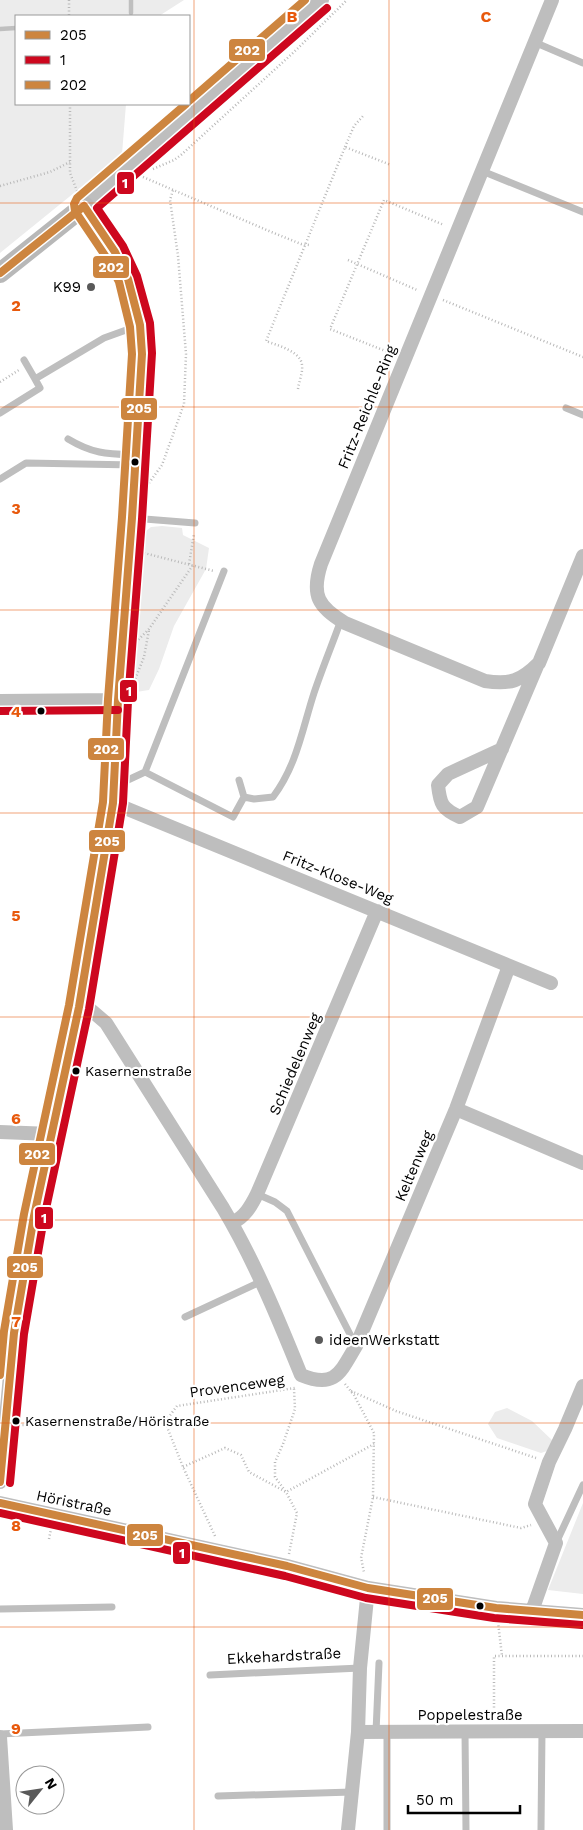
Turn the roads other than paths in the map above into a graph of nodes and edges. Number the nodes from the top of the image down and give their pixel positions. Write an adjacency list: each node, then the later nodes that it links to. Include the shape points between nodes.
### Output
1 (320, 0): 6 (street)
2 (552, 0): 3 (street, Fritz-Reichle-Ring)
3 (534, 42): 4 (lane); 5 (street, Fritz-Reichle-Ring)
4 (583, 63)
5 (482, 171): 7 (lane); 23 (street, Fritz-Reichle-Ring, via 320,564 316,588 318,598 331,615)
6 (84, 206): 8 (main road); 9 (street, via 115,252 128,279)
7 (583, 212)
8 (0, 272)
9 (140, 325): 11 (lane, via 104,338); 17 (street, via 142,354)
10 (25, 363): 11 (lane)
11 (35, 379): 14 (lane, via 40,388)
12 (0, 402): 14 (lane)
13 (566, 408): 15 (lane)
14 (2, 411)
15 (583, 415)
16 (68, 439): 17 (lane, via 84,449)
17 (135, 460): 18 (lane, via 26,463); 19 (street)
18 (0, 479)
19 (133, 511): 20 (lane); 25 (street)
20 (195, 523)
21 (583, 556): 24 (street, Fritz-Reichle-Ring)
22 (224, 571): 28 (lane)
23 (341, 620): 24 (street, Fritz-Reichle-Ring, via 486,681 515,681); 31 (lane, via 314,693 295,760 282,785 273,797)
24 (539, 663): 27 (street, Fritz-Reichle-Ring)
25 (119, 697): 26 (street); 30 (street)
26 (0, 701)
27 (502, 749): 27 (street, Fritz-Reichle-Ring, via 477,807 460,816 447,811 440,801 438,785 448,774)
28 (145, 772): 30 (lane); 31 (lane, via 233,817)
29 (239, 780): 31 (lane)
30 (114, 786): 32 (street)
31 (244, 797)
32 (113, 803): 33 (street, Fritz-Klose-Weg); 36 (street)
33 (377, 911): 34 (street, Fritz-Klose-Weg); 41 (street, Schiedelenweg)
34 (509, 966): 35 (street, Fritz-Klose-Weg); 37 (street, Keltenweg)
35 (551, 984)
36 (79, 1006): 39 (street); 42 (street, via 92,1011 106,1023)
37 (456, 1109): 40 (street); 47 (street, Keltenweg)
38 (0, 1132): 39 (street)
39 (51, 1134): 46 (street)
40 (583, 1162)
41 (257, 1194): 42 (street, Schiedelenweg, via 249,1209); 47 (lane, via 288,1211)
42 (232, 1223): 43 (street)
43 (260, 1282): 44 (lane); 47 (street, Keltenweg, via 301,1375 313,1380 331,1379 340,1374)
44 (185, 1317)
45 (0, 1334): 46 (street)
46 (14, 1334): 49 (street)
47 (356, 1346)
48 (583, 1386): 52 (street, via 549,1462 535,1504)
49 (0, 1482)
50 (583, 1485): 52 (lane)
51 (0, 1503): 53 (street, Höristraße, via 218,1550)
52 (556, 1543): 56 (street)
53 (368, 1588): 56 (street, Höristraße); 59 (street, Ekkehardstraße)
54 (112, 1607): 55 (lane)
55 (0, 1609)
56 (532, 1611): 57 (street, Höristraße)
57 (583, 1615)
58 (378, 1663): 65 (lane)
59 (360, 1668): 60 (lane, Ekkehardstraße); 64 (street, Ekkehardstraße)
60 (210, 1675)
61 (148, 1727): 67 (lane)
62 (542, 1731): 63 (street, Poppelestraße); 66 (street, Poppelestraße); 74 (lane)
63 (583, 1731)
64 (358, 1732): 65 (street, Poppelestraße); 68 (street, Ekkehardstraße)
65 (382, 1732): 66 (street, Poppelestraße); 72 (lane)
66 (464, 1732): 73 (lane)
67 (0, 1735): 70 (street)
68 (352, 1792): 69 (lane); 71 (street, Ekkehardstraße)
69 (218, 1796)
70 (6, 1830)
71 (348, 1830)
72 (387, 1830)
73 (466, 1830)
74 (541, 1830)

